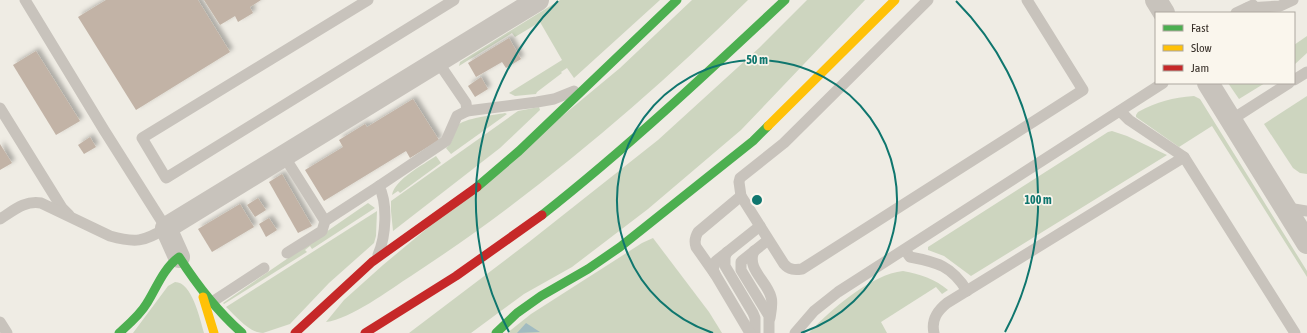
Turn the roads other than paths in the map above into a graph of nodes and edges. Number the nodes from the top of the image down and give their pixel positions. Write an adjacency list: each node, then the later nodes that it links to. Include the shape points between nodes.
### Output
1 (25, 0): 36 (lane)
2 (368, 0): 3 (lane, via 142,138 166,178)
3 (454, 0)
4 (677, 0): 18 (main road)
5 (784, 0): 55 (main road, via 691,88 582,183 456,276)
6 (895, 0): 56 (main road, via 752,141 620,247 541,296)
7 (928, 0): 29 (lane, via 784,143 743,175 738,182)
8 (1027, 0): 37 (lane, via 1083,90 802,269 796,270 786,266)
9 (1156, 0): 14 (street)
10 (1265, 0): 13 (lane)
11 (1293, 0): 13 (lane, via 1280,6)
12 (534, 1): 15 (street)
13 (1243, 8)
14 (1163, 12)
15 (438, 62): 23 (lane, via 466,103); 26 (street)
16 (1307, 72): 17 (lane)
17 (1295, 79)
18 (588, 84): 23 (lane, via 554,99); 43 (main road, via 519,151 474,189)
19 (1161, 84): 24 (lane)
20 (1209, 84): 25 (street)
21 (1287, 84): 25 (lane)
22 (0, 108): 32 (lane, via 62,208)
23 (467, 111): 28 (lane, via 457,116 446,141)
24 (1120, 111): 27 (lane, via 1129,120); 39 (lane)
25 (1232, 120): 30 (street)
26 (284, 156): 34 (lane); 36 (street)
27 (1184, 157): 47 (lane); 62 (lane)
28 (379, 186): 34 (lane); 43 (lane, via 384,202 384,228 381,247)
29 (741, 196): 35 (lane); 45 (lane, via 695,237 696,247)
30 (1283, 204): 31 (lane); 38 (street)
31 (1307, 211)
32 (71, 218): 33 (lane, via 35,202 23,205); 36 (lane, via 110,236 129,241 147,239)
33 (0, 219)
34 (325, 221): 41 (lane, via 322,231)
35 (760, 226): 37 (lane); 40 (lane)
36 (166, 228): 42 (street)
37 (768, 240): 59 (lane, via 752,257 754,266 772,298)
38 (1307, 243)
39 (905, 250): 47 (lane, via 910,257 938,264 953,273); 60 (lane, via 838,292 814,311)
40 (727, 252): 45 (lane, via 716,260); 58 (lane, via 724,257 725,266 753,313)
41 (287, 253)
42 (179, 257): 46 (main road); 51 (main road, via 164,272 146,304)
43 (372, 262): 54 (main road)
44 (264, 268): 48 (lane)
45 (715, 274): 57 (lane)
46 (200, 289): 48 (main road); 52 (main road)
47 (967, 291): 61 (lane, via 938,310 934,319)
48 (212, 302): 53 (main road)
49 (0, 322): 50 (lane)
50 (7, 333)
51 (119, 333)
52 (214, 333)
53 (242, 333)
54 (295, 333)
55 (365, 333)
56 (496, 333)
57 (750, 333)
58 (755, 333)
59 (769, 333)
60 (795, 333)
61 (934, 333)
62 (1295, 333)

